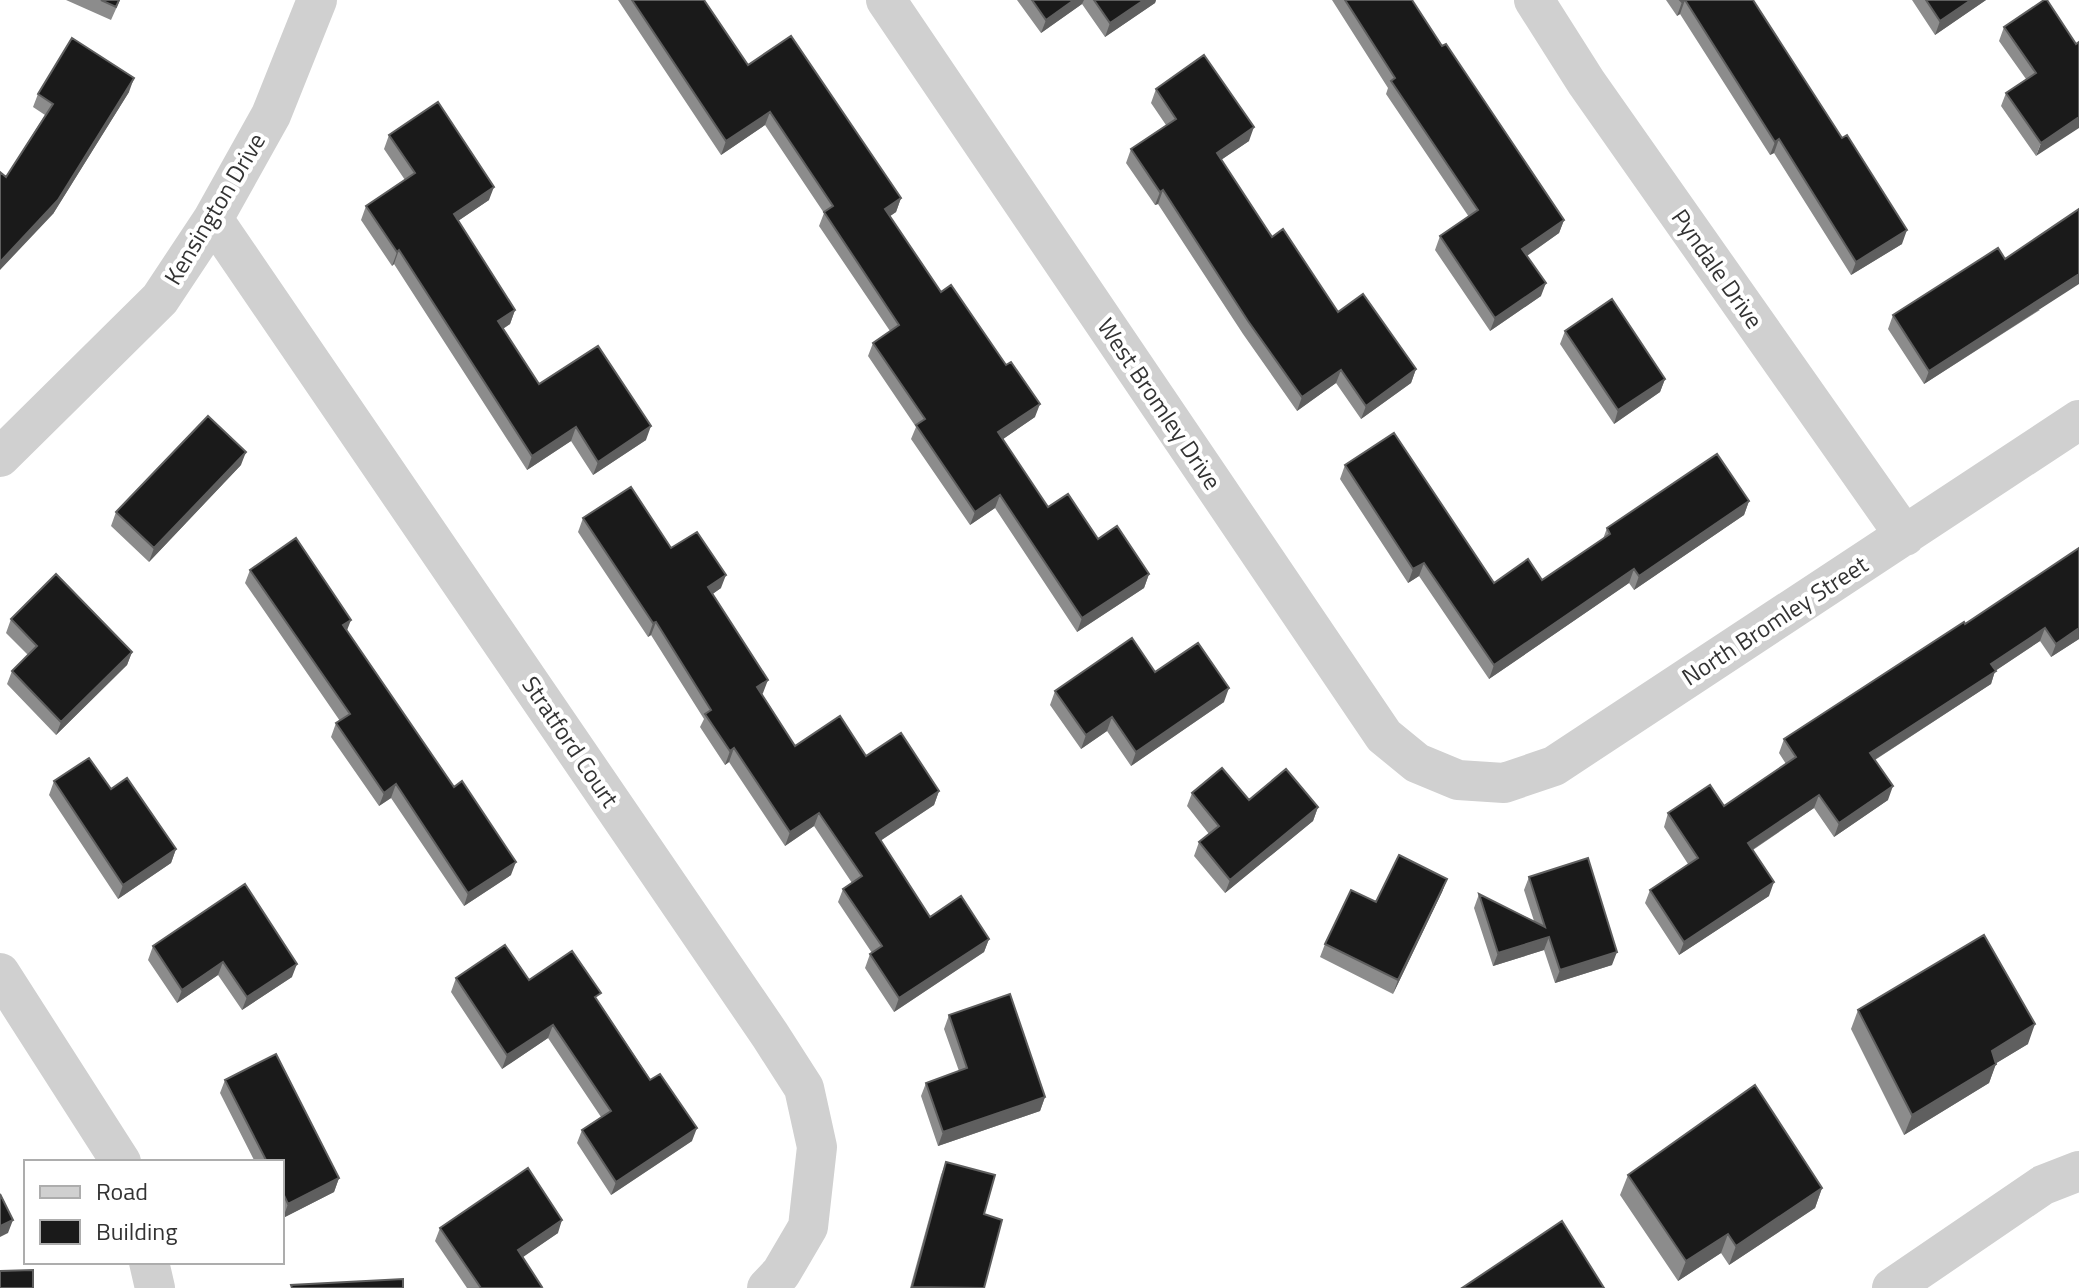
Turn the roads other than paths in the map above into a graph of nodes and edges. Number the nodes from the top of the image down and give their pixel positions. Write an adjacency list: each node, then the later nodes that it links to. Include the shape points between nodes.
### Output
1 (317, 0): 4 (street, Kensington Drive, via 271,115)
2 (886, 0): 8 (street, West Bromley Drive, via 1384,736 1417,763)
3 (1534, 0): 7 (street, Pyndale Drive)
4 (213, 219): 6 (street, Kensington Drive, via 160,299); 14 (street, Stratford Court, via 804,1088 817,1147 808,1227)
5 (2079, 420): 7 (street, North Bromley Street)
6 (0, 457)
7 (1905, 536): 8 (street, North Bromley Street, via 1554,766 1504,783)
8 (1458, 780)
9 (0, 973): 10 (street)
10 (120, 1160)
11 (2079, 1171): 15 (street, via 2043,1185)
12 (149, 1264): 13 (street)
13 (155, 1288)
14 (767, 1288)
15 (1892, 1288)

